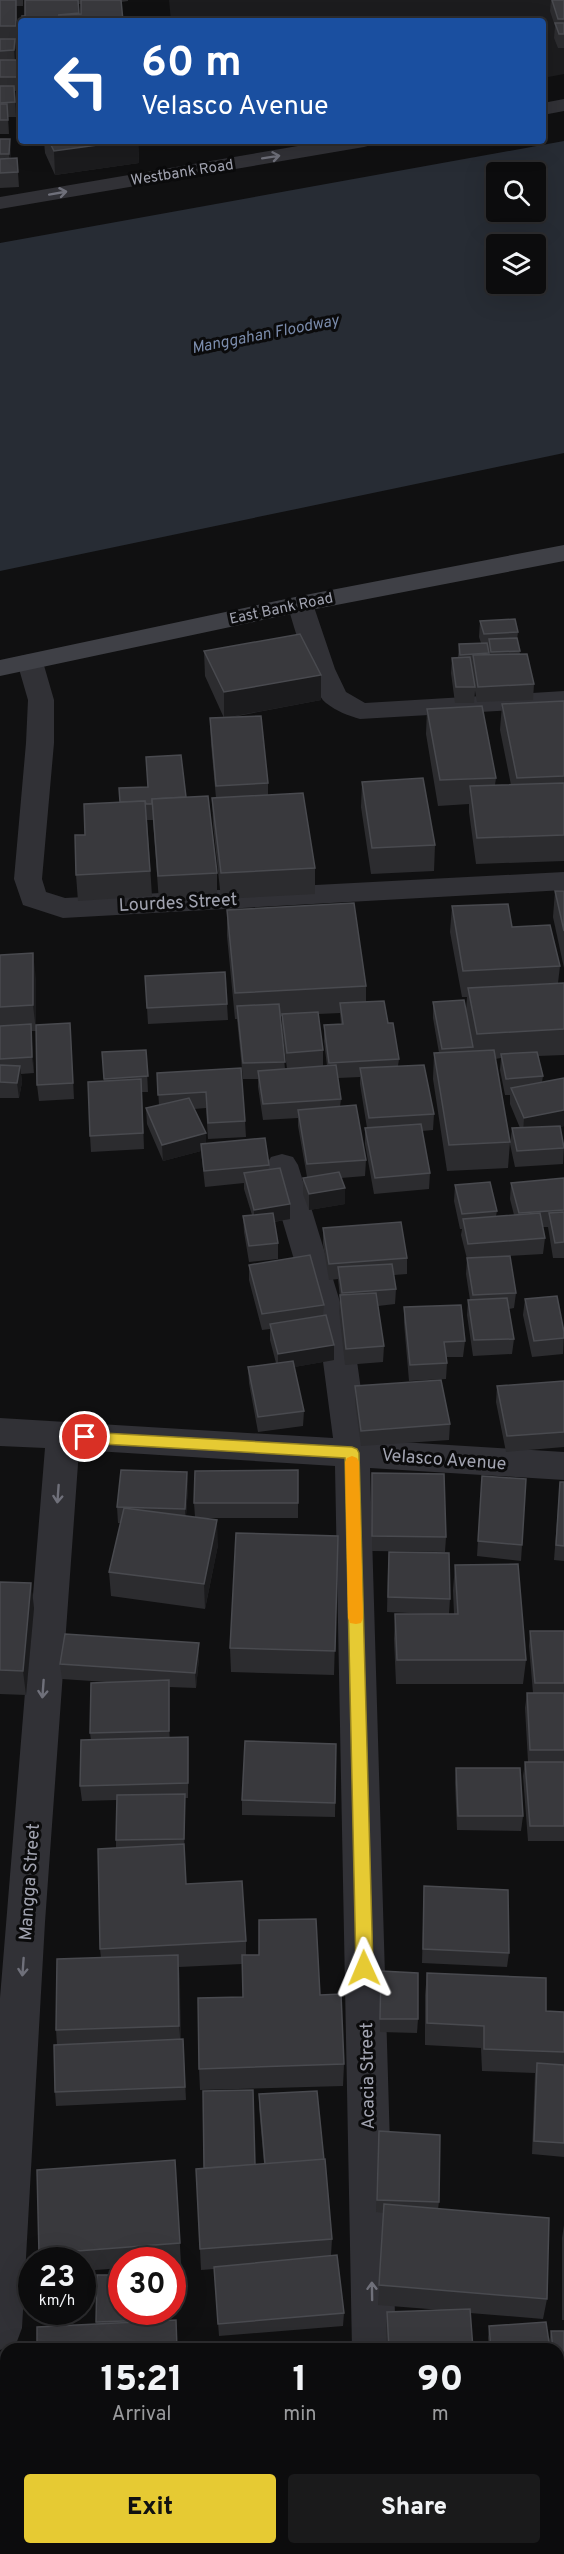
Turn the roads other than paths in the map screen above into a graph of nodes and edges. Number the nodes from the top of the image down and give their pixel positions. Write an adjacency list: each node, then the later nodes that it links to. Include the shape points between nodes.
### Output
1 (564, 105): 2 (street)
2 (546, 108)
3 (346, 144): 4 (street, Westbank Road, one-way to 3)
4 (0, 203)
5 (564, 553): 6 (main road, East Bank Road)
6 (300, 604): 7 (main road, East Bank Road); 9 (street, via 335,697 360,711)
7 (30, 662): 8 (main road, East Bank Road); 10 (street, Lourdes Street, via 41,700 28,879 33,898 63,908)
8 (0, 668)
9 (564, 699)
10 (564, 881)
11 (282, 1165): 14 (street, Acacia Street, via 339,1354)
12 (0, 1432): 13 (street, Velasco Avenue)
13 (63, 1436): 14 (street, Velasco Avenue); 16 (street, Mangga Street, one-way to 16, via 25,1922)
14 (352, 1453): 15 (street, Velasco Avenue); 17 (street, Acacia Street, one-way to 14)
15 (564, 1466)
16 (0, 2328)
17 (374, 2343)

